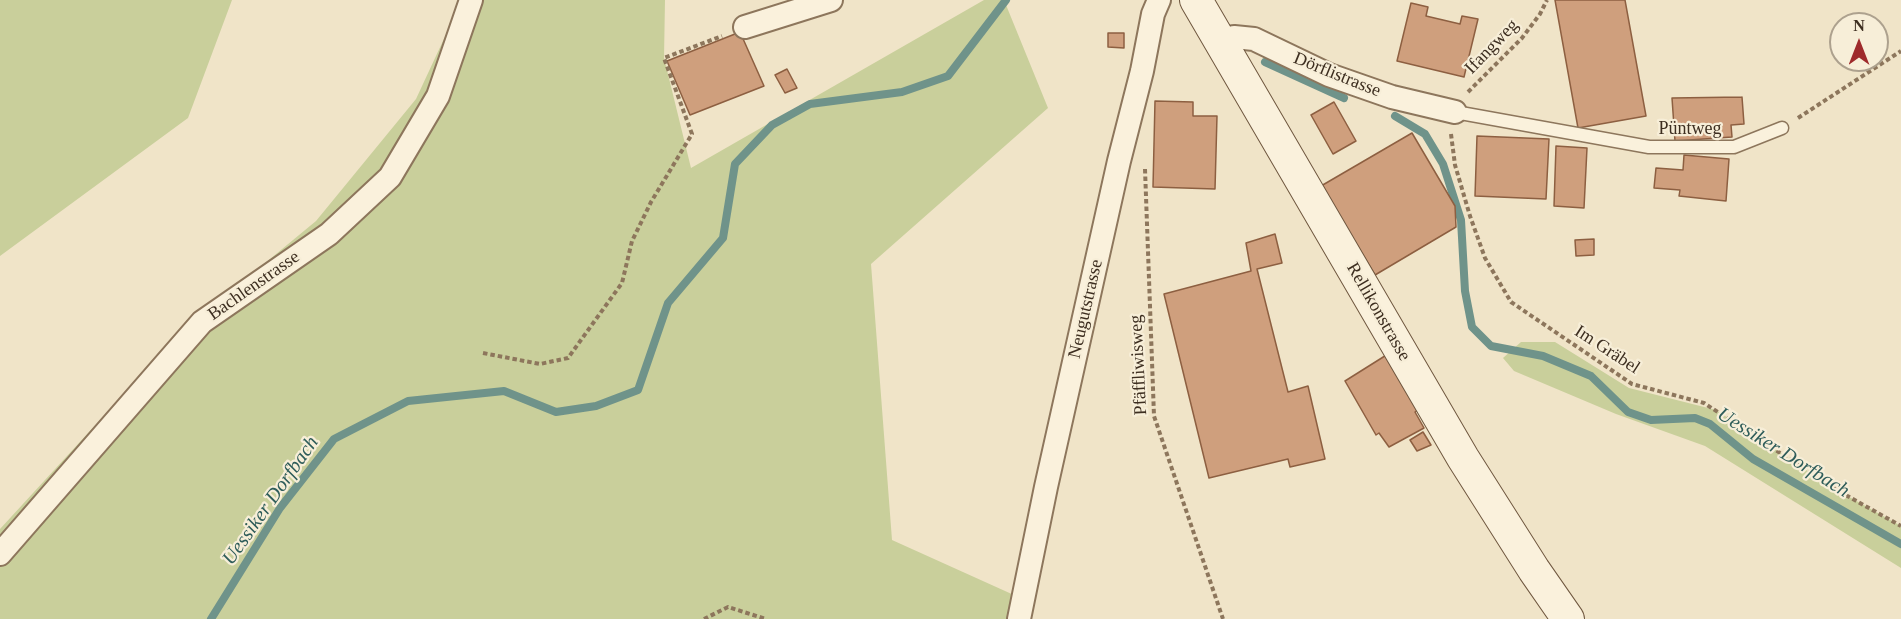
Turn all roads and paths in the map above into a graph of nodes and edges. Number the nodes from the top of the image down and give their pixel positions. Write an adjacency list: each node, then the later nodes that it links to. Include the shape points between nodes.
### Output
1 (471, 0): 14 (street, Bachlenstrasse, via 438,96 390,177 329,234 202,321)
2 (831, 0): 6 (street)
3 (1159, 0): 17 (street, Neugutstrasse, via 1114,185)
4 (1196, 0): 7 (street, Rellikonstrasse)
5 (1547, 0): 9 (path, Ifangweg, via 1522,38 1468,92)
6 (745, 27): 12 (path, via 664,58 692,134 632,241 622,283 568,358 540,364)
7 (1220, 40): 9 (street, Dörflistrasse, via 1254,39 1392,98); 19 (street, Rellikonstrasse, via 1463,458)
8 (1901, 51): 10 (path)
9 (1455, 112): 10 (lane, Püntweg, via 1649,147 1734,147); 13 (path, Im Gräbel, via 1450,126 1455,165 1470,216 1485,258 1511,302 1632,384 1704,403 1835,489)
10 (1782, 128)
11 (1145, 170): 18 (path, Pfäffliwisweg, via 1154,416)
12 (483, 353)
13 (1901, 526)
14 (0, 554)
15 (705, 619): 16 (path, via 728,607)
16 (766, 619)
17 (1019, 619)
18 (1223, 619)
19 (1568, 619)

